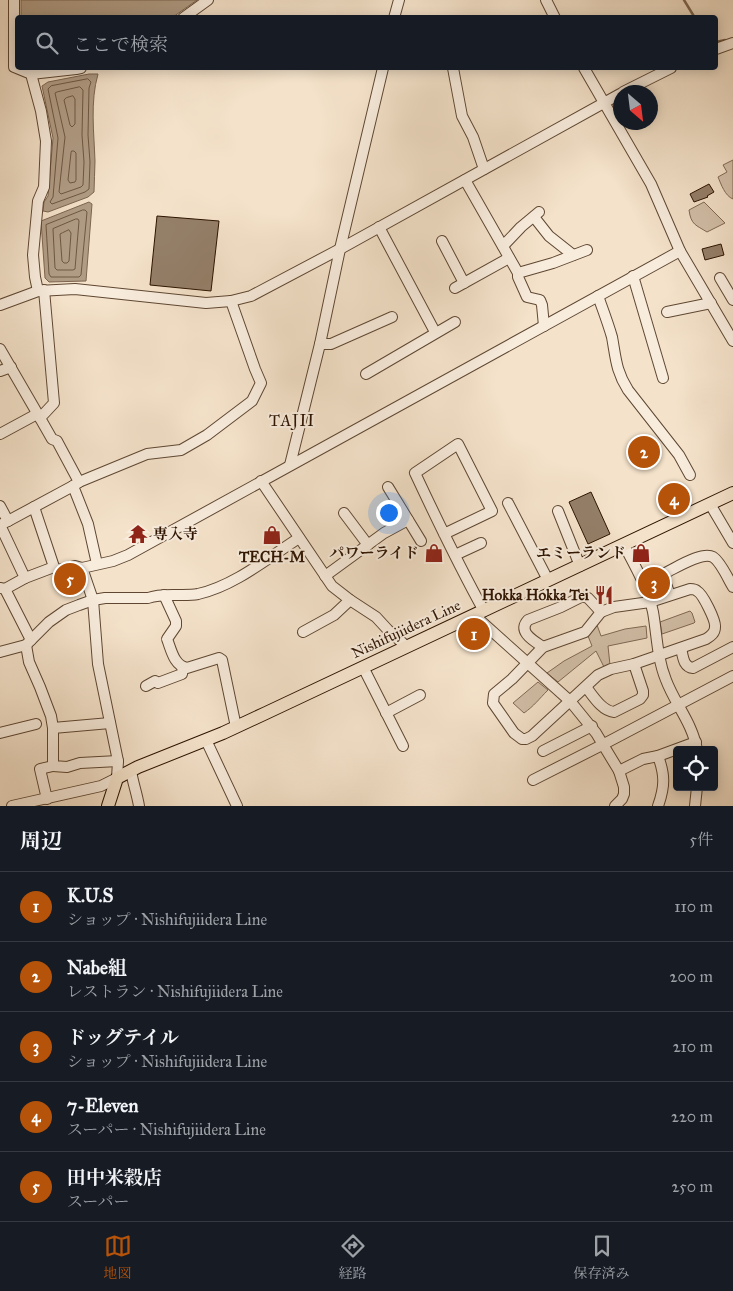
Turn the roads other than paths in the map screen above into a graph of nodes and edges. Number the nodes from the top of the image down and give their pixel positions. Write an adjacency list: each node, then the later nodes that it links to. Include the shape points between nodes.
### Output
1 (14, 0): 10 (street)
2 (208, 0): 5 (street)
3 (399, 0): 6 (street)
4 (546, 0): 7 (street)
5 (187, 15)
6 (395, 15)
7 (554, 15)
8 (733, 43): 9 (street)
9 (718, 48)
10 (15, 67)
11 (21, 70): 17 (street)
12 (67, 70): 17 (street)
13 (383, 70): 26 (street)
14 (453, 70): 21 (street, via 462,116)
15 (585, 70): 20 (street)
16 (667, 70): 18 (street)
17 (31, 74): 34 (street, via 42,111 46,141 44,187 38,200 33,255 35,277)
18 (638, 85)
19 (613, 98): 20 (street)
20 (604, 102): 21 (street); 28 (street, via 669,214)
21 (484, 169): 22 (street)
22 (465, 180): 23 (street); 25 (street)
23 (379, 227): 26 (street); 44 (street)
24 (442, 241): 30 (street, via 465,285)
25 (503, 246): 29 (street, via 536,214 549,236); 30 (street)
26 (340, 249): 37 (street, via 251,296); 46 (street)
27 (587, 250): 29 (street)
28 (680, 251): 32 (street); 38 (street)
29 (573, 255): 31 (street)
30 (509, 258): 31 (street)
31 (518, 273): 43 (street, via 527,297 540,300)
32 (633, 276): 36 (street); 51 (street)
33 (720, 278): 35 (street)
34 (41, 290): 37 (street, via 75,289 206,303); 39 (street); 52 (street, via 54,404)
35 (732, 295)
36 (598, 296): 43 (street); 55 (street, via 612,338 620,379 679,455)
37 (231, 301): 57 (street, via 261,383 252,401 181,450 147,454)
38 (711, 303): 40 (street); 45 (street)
39 (0, 305)
40 (667, 312)
41 (392, 317): 46 (street, via 331,344)
42 (455, 322): 44 (street)
43 (544, 326): 54 (street)
44 (435, 332): 50 (street)
45 (733, 341)
46 (320, 344): 54 (street)
47 (0, 348): 48 (street)
48 (11, 367): 49 (street); 52 (street)
49 (0, 371)
50 (366, 374)
51 (662, 378)
52 (39, 416): 53 (street); 57 (street, via 52,439 58,441)
53 (0, 434)
54 (290, 464): 56 (street)
55 (690, 475)
56 (261, 481): 69 (street); 76 (street, via 128,555)
57 (76, 484): 63 (street); 76 (street)
58 (388, 487): 67 (street)
59 (733, 494): 61 (main road, Nishifujiidera Line)
60 (508, 503): 82 (street)
61 (710, 504): 72 (street); 74 (main road, Nishifujiidera Line)
62 (0, 506): 66 (street)
63 (34, 507): 66 (street); 78 (street)
64 (558, 511): 77 (street)
65 (344, 513): 73 (street)
66 (8, 520): 81 (street, via 0,525)
67 (408, 520): 70 (street); 73 (street)
68 (444, 534): 68 (street, via 492,511 458,444 415,473); 75 (street)
69 (299, 538): 80 (street); 85 (street, via 239,577 213,589 196,594)
70 (421, 542)
71 (481, 542): 75 (street)
72 (733, 543)
73 (368, 544): 80 (street)
74 (624, 545): 77 (main road, Nishifujiidera Line); 89 (street)
75 (455, 555): 91 (street)
76 (97, 564): 79 (street)
77 (580, 566): 82 (main road, Nishifujiidera Line)
78 (54, 567): 79 (street, via 58,570 74,566); 81 (street)
79 (82, 568): 87 (street)
80 (325, 576): 88 (street)
81 (25, 578): 84 (street)
82 (548, 580): 91 (main road, Nishifujiidera Line)
83 (733, 587): 86 (street, via 713,557 705,556 665,573 663,579)
84 (3, 588): 93 (street)
85 (164, 595): 87 (street); 103 (street, via 176,621 176,626 166,638)
86 (670, 595): 89 (street); 97 (street, via 696,589 716,623 713,633 706,639)
87 (93, 600): 93 (street, via 66,610); 111 (street, via 98,664)
88 (350, 600): 92 (street, via 334,615); 94 (street, via 376,617)
89 (650, 602): 90 (street); 99 (street)
90 (601, 612): 95 (street, via 584,632); 95 (street, via 588,598 581,597 528,620 525,632)
91 (479, 613): 94 (main road, Nishifujiidera Line); 100 (street)
92 (303, 632)
93 (28, 642): 98 (street); 115 (street, via 29,662)
94 (406, 646): 102 (main road, Nishifujiidera Line)
95 (543, 647): 100 (street)
96 (733, 647): 97 (street, via 693,668 686,665)
97 (681, 648): 99 (street)
98 (0, 652)
99 (659, 656): 101 (street); 109 (street)
100 (528, 663): 108 (street); 108 (street, via 493,698 493,703 514,733 522,739 532,736)
101 (634, 664): 106 (street, via 608,670); 106 (street, via 643,695 614,712 604,708)
102 (363, 667): 110 (street); 114 (main road, Nishifujiidera Line)
103 (183, 668): 105 (street, via 182,674); 114 (street, via 219,658 222,660)
104 (733, 676): 109 (street)
105 (146, 686)
106 (586, 687): 108 (street)
107 (420, 695): 110 (street)
108 (570, 701): 113 (street)
109 (678, 706): 118 (street); 120 (street)
110 (386, 713): 119 (street)
111 (110, 723): 115 (street); 124 (street)
112 (36, 724): 116 (street)
113 (592, 726): 118 (street); 121 (street)
114 (236, 727): 117 (main road, Nishifujiidera Line)
115 (53, 728): 125 (street)
116 (0, 733)
117 (206, 740): 126 (main road, Nishifujiidera Line); 135 (street)
118 (604, 744): 127 (street); 129 (street)
119 (403, 746)
120 (696, 746)
121 (542, 751)
122 (673, 752): 123 (street)
123 (658, 756): 127 (street, via 643,759); 137 (street, via 664,778)
124 (118, 761): 125 (street); 128 (street)
125 (53, 766): 131 (street, via 40,769)
126 (130, 771): 128 (main road, Nishifujiidera Line); 134 (street)
127 (619, 771): 136 (street, via 624,794)
128 (118, 778): 131 (street, via 101,786); 133 (main road)
129 (533, 780)
130 (697, 791): 138 (street)
131 (47, 799): 132 (street)
132 (12, 806)
133 (108, 806)
134 (139, 806)
135 (237, 806)
136 (615, 806)
137 (658, 806)
138 (695, 806)

